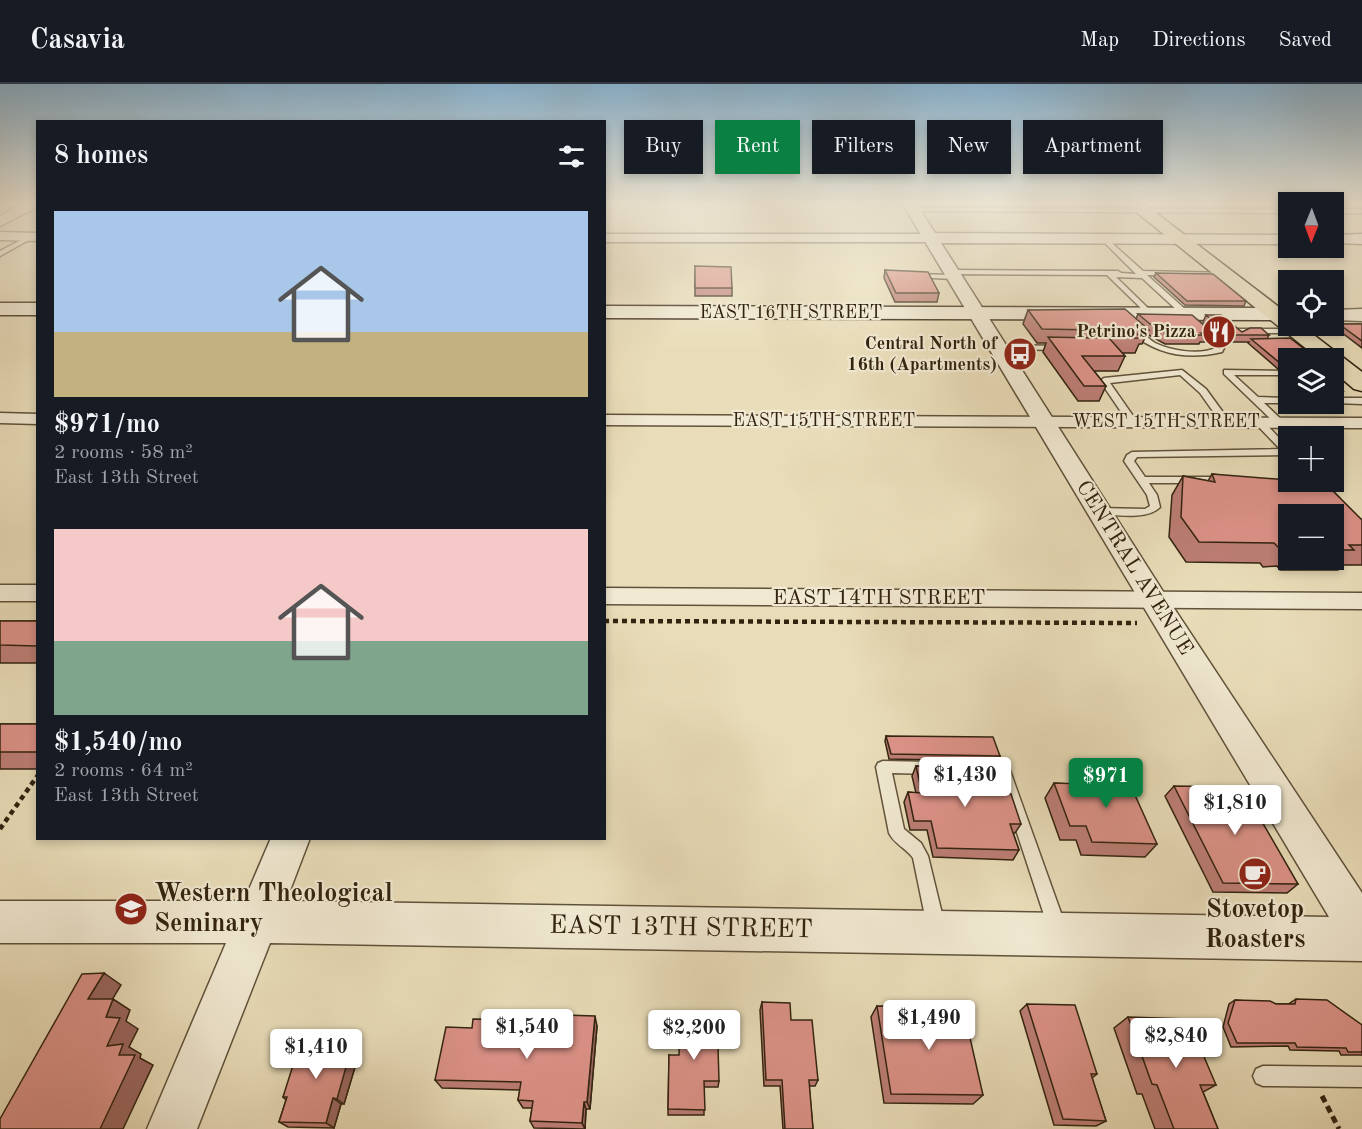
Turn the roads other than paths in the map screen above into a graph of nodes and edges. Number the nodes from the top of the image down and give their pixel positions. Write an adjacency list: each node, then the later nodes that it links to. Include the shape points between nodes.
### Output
1 (939, 252): 4 (street, CENTRAL AVENUE)
2 (1118, 252): 5 (lane)
3 (1196, 252): 6 (main road)
4 (953, 274): 5 (lane); 7 (lane); 11 (street, CENTRAL AVENUE)
5 (1143, 274): 6 (lane); 13 (lane, via 1110,275); 14 (lane)
6 (1224, 274): 18 (main road)
7 (904, 276)
8 (0, 309): 9 (main road)
9 (36, 309)
10 (606, 312): 11 (main road, EAST 16TH STREET)
11 (977, 313): 12 (main road, EAST 16TH STREET); 22 (street, CENTRAL AVENUE)
12 (1118, 314): 13 (main road, EAST 16TH STREET); 14 (lane, via 1157,348 1179,352 1219,350 1221,346)
13 (1149, 314): 14 (main road, EAST 16TH STREET)
14 (1186, 314): 15 (main road, EAST 16TH STREET)
15 (1216, 314): 19 (main road, EAST 16TH STREET); 20 (lane, via 1238,333)
16 (1344, 315): 17 (street)
17 (1362, 315)
18 (1278, 320)
19 (1278, 325)
20 (1278, 327)
21 (1298, 336): 24 (main road)
22 (998, 347): 23 (lane); 33 (street, CENTRAL AVENUE)
23 (1067, 348)
24 (1314, 348)
25 (1278, 373): 26 (lane, via 1227,372)
26 (1256, 400): 27 (lane); 37 (lane)
27 (1278, 400)
28 (1344, 401): 29 (lane)
29 (1362, 401)
30 (0, 418): 31 (street)
31 (36, 418)
32 (606, 420): 33 (street, EAST 15TH STREET)
33 (1043, 422): 35 (street, WEST 15TH STREET); 45 (street, CENTRAL AVENUE)
34 (1225, 422): 35 (street, WEST 15TH STREET); 35 (lane, via 1203,391 1182,372 1104,381); 36 (street, WEST 15TH STREET)
35 (1133, 423)
36 (1259, 423): 37 (street, WEST 15TH STREET); 39 (lane)
37 (1280, 423): 38 (street, WEST 15TH STREET)
38 (1362, 423)
39 (1278, 442)
40 (1278, 452): 41 (lane, via 1135,454 1128,461)
41 (1141, 480): 42 (lane); 45 (lane, via 1155,501 1152,510)
42 (1232, 480)
43 (1328, 492): 44 (lane)
44 (1340, 504)
45 (1098, 511): 50 (street, CENTRAL AVENUE)
46 (0, 593): 47 (street)
47 (36, 593)
48 (606, 596): 50 (street, EAST 14TH STREET)
49 (1362, 601): 50 (street, EAST 14TH STREET)
50 (1145, 612): 56 (street, CENTRAL AVENUE)
51 (943, 768): 57 (lane, via 883,767 897,833 920,856)
52 (967, 768): 58 (lane, via 1003,769)
53 (290, 840): 55 (street)
54 (0, 922): 55 (street, EAST 13TH STREET)
55 (257, 922): 57 (street, EAST 13TH STREET); 62 (street)
56 (1362, 931)
57 (938, 932): 58 (street, EAST 13TH STREET)
58 (1060, 934): 59 (street, EAST 13TH STREET)
59 (1362, 939)
60 (1263, 1076): 61 (lane)
61 (1362, 1077)
62 (172, 1129)

